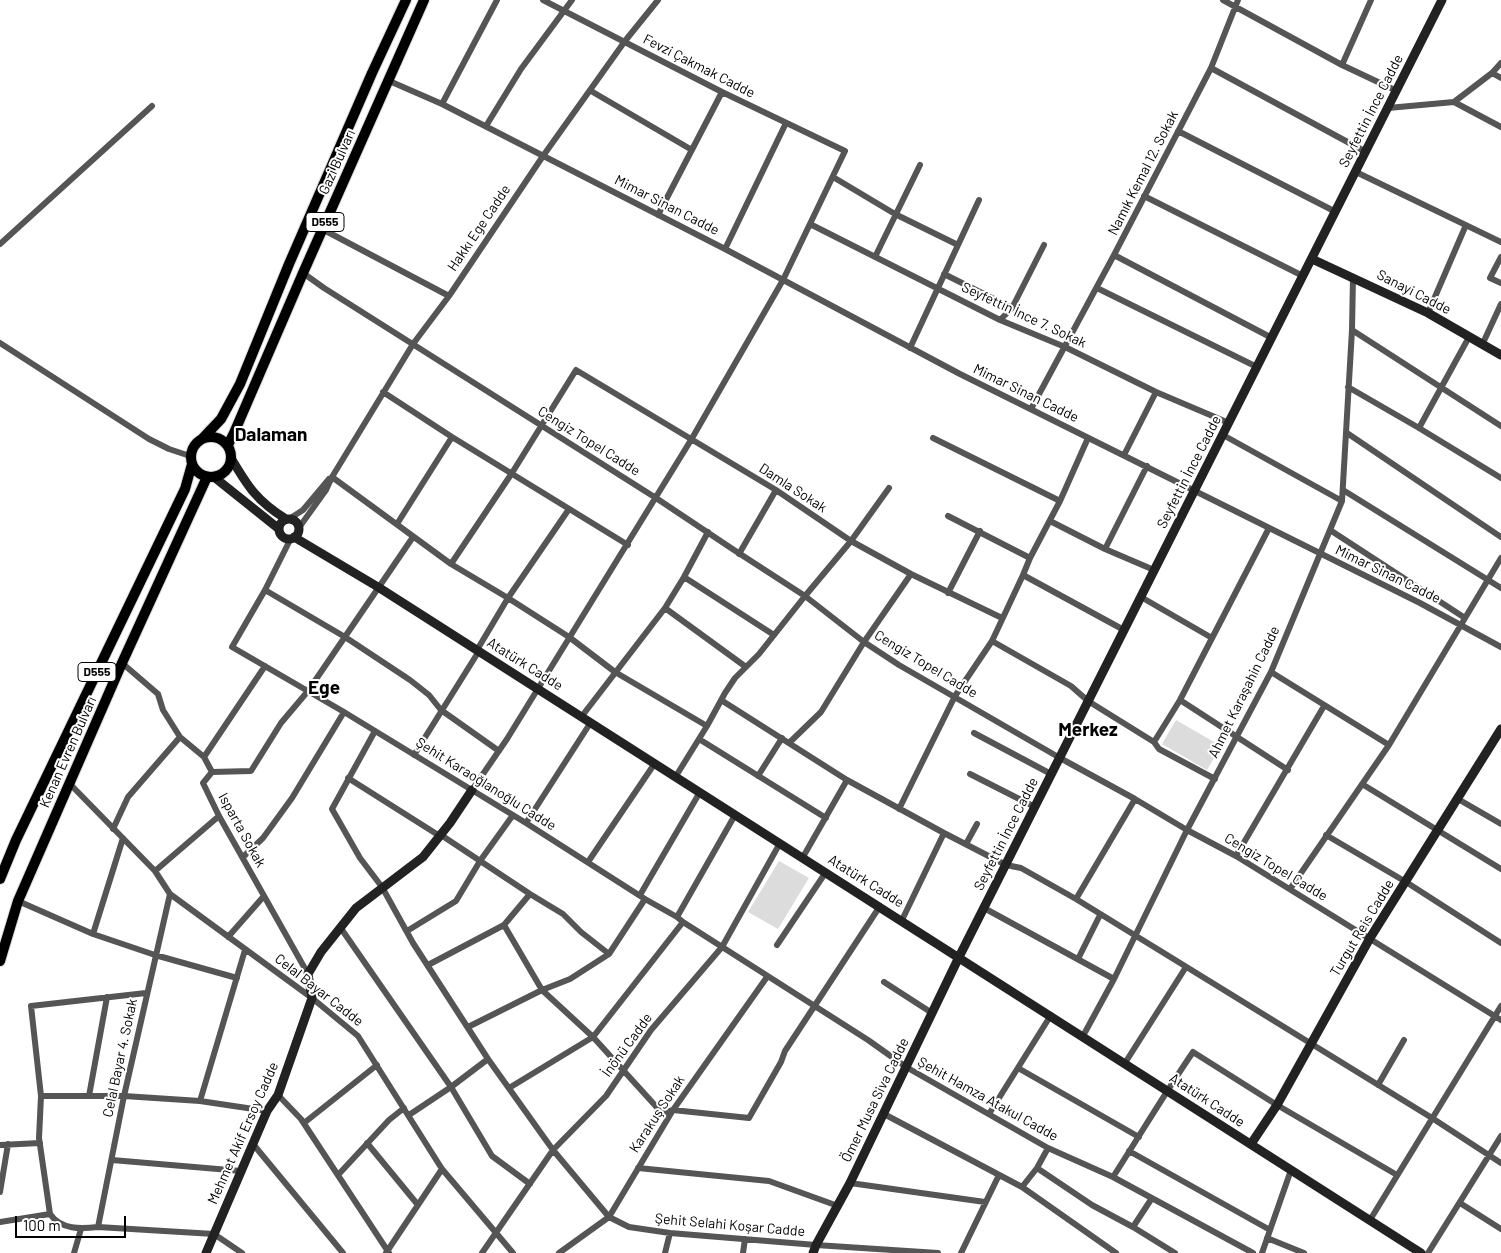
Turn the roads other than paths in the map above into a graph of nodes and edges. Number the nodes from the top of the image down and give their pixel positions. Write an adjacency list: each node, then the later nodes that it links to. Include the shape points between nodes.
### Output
1 (406, 0): 88 (main road, Gazi Bulvarı / D555, via 352,118 240,384 221,419)
2 (424, 0): 18 (main road, Gazi Bulvarı / D555)
3 (497, 0): 23 (street)
4 (544, 0): 11 (street, Fevzi Çakmak Cadde)
5 (572, 0): 11 (street)
6 (658, 0): 12 (street, Hakkı Ege Cadde)
7 (1222, 0): 10 (street)
8 (1370, 0): 14 (street)
9 (1442, 0): 20 (main road, Seyfettin İnce Cadde)
10 (1237, 3): 14 (street); 15 (street, Namık Kemal 12. Sokak)
11 (564, 10): 12 (street, Fevzi Çakmak Cadde); 27 (street, via 521,69)
12 (625, 41): 19 (street, Hakkı Ege Cadde); 21 (street, Fevzi Çakmak Cadde)
13 (1501, 64): 16 (street)
14 (1342, 65): 20 (street)
15 (1211, 68): 29 (street, Namık Kemal 12. Sokak); 31 (street)
16 (1492, 73): 17 (street); 22 (street)
17 (1501, 78)
18 (387, 80): 23 (street, Mimar Sinan Cadde); 43 (main road, Gazi Bulvarı / D555)
19 (591, 91): 30 (street); 32 (street, Hakkı Ege Cadde)
20 (1397, 91): 25 (main road, Seyfettin İnce Cadde)
21 (722, 92): 26 (street, Fevzi Çakmak Cadde); 30 (street)
22 (1454, 102): 25 (street); 28 (street)
23 (442, 104): 27 (street, Mimar Sinan Cadde)
24 (152, 106): 45 (street)
25 (1388, 108): 31 (main road, Seyfettin İnce Cadde)
26 (786, 123): 35 (street, Fevzi Çakmak Cadde, via 845,151); 48 (street)
27 (486, 126): 32 (street, Mimar Sinan Cadde)
28 (1501, 127)
29 (1178, 131): 36 (street, Namık Kemal 12. Sokak); 38 (street)
30 (692, 150): 40 (street)
31 (1366, 152): 34 (main road, Seyfettin İnce Cadde)
32 (543, 156): 40 (street, Mimar Sinan Cadde); 61 (street, Hakkı Ege Cadde)
33 (920, 165): 39 (street)
34 (1356, 172): 38 (main road, Seyfettin İnce Cadde); 42 (street)
35 (833, 177): 39 (street); 41 (street)
36 (1144, 196): 49 (street, Namık Kemal 12. Sokak); 55 (street)
37 (979, 200): 46 (street)
38 (1336, 212): 52 (main road, Seyfettin İnce Cadde)
39 (895, 214): 46 (street); 50 (street)
40 (658, 215): 48 (street, Mimar Sinan Cadde)
41 (810, 224): 50 (street, Seyfettin İnce 7. Sokak); 57 (street)
42 (1466, 225): 44 (street); 64 (street)
43 (322, 229): 53 (main road, Gazi Bulvarı / D555); 61 (street)
44 (1501, 242)
45 (0, 244)
46 (958, 245): 54 (street)
47 (1044, 245): 63 (street)
48 (725, 249): 57 (street, Mimar Sinan Cadde)
49 (1114, 255): 60 (street, Namık Kemal 12. Sokak); 68 (street)
50 (875, 257): 59 (street, Seyfettin İnce 7. Sokak)
51 (1501, 257): 58 (street, via 1490,278)
52 (1312, 259): 55 (main road, Seyfettin İnce Cadde); 56 (main road, Sanayi Cadde)
53 (303, 273): 71 (street, Cengiz Topel Cadde); 92 (main road, Gazi Bulvarı / D555)
54 (944, 274): 59 (street); 63 (street)
55 (1303, 276): 68 (main road, Seyfettin İnce Cadde)
56 (1353, 277): 64 (main road, Sanayi Cadde); 66 (street, Ahmet Karaşahin Cadde)
57 (783, 280): 73 (street, Mimar Sinan Cadde); 91 (street)
58 (1501, 284)
59 (937, 288): 65 (street, Seyfettin İnce 7. Sokak); 73 (street)
60 (1096, 288): 72 (street, Namık Kemal 12. Sokak); 75 (street)
61 (449, 296): 71 (street, Hakkı Ege Cadde)
62 (1501, 304): 70 (street)
63 (1012, 308): 65 (street)
64 (1428, 313): 67 (main road, Sanayi Cadde)
65 (1000, 320): 72 (street, Seyfettin İnce 7. Sokak)
66 (1352, 330): 76 (street, Ahmet Karaşahin Cadde); 77 (street)
67 (1469, 337): 70 (main road, Sanayi Cadde); 77 (street)
68 (1272, 338): 75 (main road, Seyfettin İnce Cadde)
69 (0, 343): 95 (street, via 149,439)
70 (1483, 343): 74 (main road, Sanayi Cadde)
71 (413, 344): 78 (street, Hakkı Ege Cadde); 82 (street, Cengiz Topel Cadde)
72 (1065, 347): 79 (street, Seyfettin İnce 7. Sokak); 80 (street, Namık Kemal 12. Sokak)
73 (910, 348): 80 (street, Mimar Sinan Cadde)
74 (1501, 355)
75 (1257, 367): 81 (main road, Seyfettin İnce Cadde)
76 (1348, 387): 84 (street); 85 (street, Ahmet Karaşahin Cadde)
77 (1442, 388): 83 (street); 84 (street)
78 (384, 392): 87 (street); 99 (street, Hakkı Ege Cadde)
79 (1156, 392): 81 (street, Seyfettin İnce 7. Sokak); 93 (street)
80 (1031, 409): 90 (street, Mimar Sinan Cadde)
81 (1229, 423): 86 (main road, Seyfettin İnce Cadde)
82 (541, 425): 91 (street, Damla Sokak, via 576,370); 97 (street); 105 (street, Cengiz Topel Cadde)
83 (1501, 426)
84 (1419, 428): 100 (street)
85 (1347, 434): 103 (street, Ahmet Karaşahin Cadde); 120 (street)
86 (1223, 435): 104 (main road, Seyfettin İnce Cadde); 106 (street)
87 (452, 437): 97 (street); 112 (street)
88 (203, 438): 92 (main road, via 216,437); 95 (main road, via 194,445)
89 (933, 438): 107 (street)
90 (1088, 438): 93 (street, Mimar Sinan Cadde); 107 (street)
91 (691, 440): 102 (street, Damla Sokak); 105 (street)
92 (228, 445): 94 (main road)
93 (1124, 455): 96 (street, Mimar Sinan Cadde)
94 (232, 458): 98 (main road, via 226,471); 110 (main road, via 248,487 264,505)
95 (191, 460): 98 (main road, via 200,474); 228 (main road, Kenan Evren Bulvarı / D555, via 184,489)
96 (1147, 466): 104 (street, Mimar Sinan Cadde); 123 (street)
97 (512, 473): 108 (street); 128 (street)
98 (210, 477): 114 (main road); 154 (main road, Kenan Evren Bulvarı / D555)
99 (332, 477): 110 (street, Hakkı Ege Cadde, via 303,510); 112 (street); 118 (street, Hakkı Ege Cadde)
100 (1501, 478)
101 (889, 488): 121 (street)
102 (776, 490): 121 (street, Damla Sokak); 124 (street)
103 (1343, 490): 106 (street, Ahmet Karaşahin Cadde); 133 (street)
104 (1195, 491): 113 (street, Mimar Sinan Cadde); 129 (main road, Seyfettin İnce Cadde)
105 (656, 498): 117 (street, Cengiz Topel Cadde); 122 (street)
106 (1342, 500): 115 (street, Ahmet Karaşahin Cadde)
107 (1060, 501): 111 (street)
108 (569, 509): 122 (street); 140 (street)
109 (948, 516): 116 (street)
110 (288, 519): 114 (main road, via 281,523); 118 (main road, via 297,523)
111 (1050, 521): 123 (street); 126 (street)
112 (397, 524): 119 (street)
113 (1269, 528): 125 (street, Mimar Sinan Cadde); 148 (street)
114 (279, 529): 118 (main road, via 284,537)
115 (1330, 530): 125 (street, Ahmet Karaşahin Cadde); 143 (street)
116 (980, 531): 126 (street); 137 (street)
117 (708, 532): 124 (street, Cengiz Topel Cadde); 132 (street)
118 (294, 535): 134 (main road, Atatürk Cadde); 136 (street, Hakkı Ege Cadde)
119 (412, 536): 128 (street); 134 (street)
120 (1501, 537)
121 (851, 541): 130 (street, Damla Sokak); 138 (street)
122 (628, 545): 147 (street)
123 (1105, 549): 129 (street)
124 (739, 554): 138 (street, Cengiz Topel Cadde)
125 (1320, 554): 143 (street, Mimar Sinan Cadde); 158 (street, Ahmet Karaşahin Cadde)
126 (1030, 558): 131 (street)
127 (1501, 558): 133 (street)
128 (451, 564): 140 (street)
129 (1154, 570): 139 (main road, Seyfettin İnce Cadde)
130 (911, 574): 137 (street, Damla Sokak); 150 (street)
131 (1024, 575): 142 (street); 144 (street)
132 (684, 576): 141 (street); 145 (street)
133 (1487, 580): 135 (street); 143 (street)
134 (378, 587): 146 (street); 153 (main road, Atatürk Cadde)
135 (1501, 588)
136 (265, 590): 146 (street); 151 (street, Hakkı Ege Cadde)
137 (948, 593): 142 (street, Damla Sokak)
138 (805, 596): 145 (street); 150 (street, Cengiz Topel Cadde)
139 (1141, 597): 144 (main road, Seyfettin İnce Cadde); 148 (street)
140 (508, 598): 147 (street); 153 (street)
141 (665, 608): 156 (street); 157 (street)
142 (1002, 618): 149 (street)
143 (1463, 622): 152 (street, Mimar Sinan Cadde); 180 (street)
144 (1124, 630): 164 (main road, Seyfettin İnce Cadde)
145 (774, 635): 156 (street)
146 (345, 637): 160 (street); 166 (street, via 410,680)
147 (569, 637): 157 (street); 159 (street)
148 (1212, 638): 163 (street)
149 (992, 641): 161 (street); 164 (street, via 1071,686)
150 (864, 642): 161 (street, Cengiz Topel Cadde); 179 (street, via 821,712)
151 (232, 647): 155 (street, Şehit Karaoğlanoğlu Cadde)
152 (1501, 647)
153 (478, 650): 159 (main road, Atatürk Cadde); 166 (street)
154 (122, 663): 175 (street, via 158,694); 195 (main road, Kenan Evren Bulvarı / D555)
155 (266, 666): 160 (street, Şehit Karaoğlanoğlu Cadde); 183 (street)
156 (746, 667): 162 (street)
157 (615, 672): 168 (street); 170 (street)
158 (1271, 672): 165 (street); 174 (street, Ahmet Karaşahin Cadde)
159 (537, 688): 168 (main road, Atatürk Cadde); 181 (street)
160 (308, 691): 167 (street, Şehit Karaoğlanoğlu Cadde); 187 (street, via 282,723 251,771)
161 (955, 696): 184 (street, Cengiz Topel Cadde); 202 (street)
162 (721, 700): 170 (street); 176 (street)
163 (1180, 700): 174 (street); 178 (street)
164 (1088, 701): 178 (street); 184 (main road, Seyfettin İnce Cadde)
165 (1324, 706): 180 (street); 186 (street)
166 (441, 710): 181 (street); 182 (street)
167 (344, 712): 172 (street, Şehit Karaoğlanoğlu Cadde); 220 (street, via 292,798 264,838)
168 (582, 716): 169 (main road, Atatürk Cadde)
169 (591, 722): 185 (main road, Atatürk Cadde); 207 (street)
170 (707, 726): 177 (street)
171 (1501, 729): 200 (main road, Turgut Reis Cadde)
172 (375, 731): 182 (street, Şehit Karaoğlanoğlu Cadde); 192 (street)
173 (974, 732): 189 (street)
174 (1236, 736): 186 (street); 193 (street, Ahmet Karaşahin Cadde)
175 (180, 737): 183 (street); 210 (street, via 128,797)
176 (782, 738): 179 (street); 191 (street)
177 (699, 739): 190 (street); 191 (street)
178 (1154, 742): 193 (street, via 1159,749)
179 (789, 743): 194 (street)
180 (1389, 745): 196 (street)
181 (499, 750): 197 (street)
182 (414, 755): 197 (street, Şehit Karaoğlanoğlu Cadde)
183 (204, 757): 187 (street)
184 (1060, 758): 189 (main road, Seyfettin İnce Cadde); 199 (street, Cengiz Topel Cadde)
185 (655, 763): 190 (main road, Atatürk Cadde); 223 (street)
186 (1288, 770): 219 (street)
187 (212, 772): 205 (street, Isparta Sokak, via 203,783)
188 (970, 774): 201 (street)
189 (1051, 774): 201 (main road, Seyfettin İnce Cadde)
190 (676, 776): 198 (main road, Atatürk Cadde)
191 (758, 776): 206 (street)
192 (348, 778): 214 (street); 230 (street, Şehit Selahi Koşar Cadde, via 332,809 360,858)
193 (1215, 779): 211 (street, Ahmet Karaşahin Cadde)
194 (847, 780): 202 (street); 206 (street)
195 (69, 784): 210 (street, Celal Bayar Cadde); 237 (main road, Kenan Evren Bulvarı / D555)
196 (1362, 784): 212 (street); 215 (street)
197 (472, 790): 203 (street, Şehit Karaoğlanoğlu Cadde); 214 (main road)
198 (700, 792): 204 (main road, Atatürk Cadde); 235 (street)
199 (1135, 799): 211 (street, Cengiz Topel Cadde); 236 (street)
200 (1458, 799): 209 (street); 212 (main road, Turgut Reis Cadde)
201 (1035, 807): 224 (main road, Seyfettin İnce Cadde)
202 (899, 809): 213 (street)
203 (513, 815): 207 (street, Şehit Karaoğlanoğlu Cadde); 222 (street)
204 (735, 815): 217 (main road, Atatürk Cadde); 241 (street)
205 (219, 816): 220 (street, Isparta Sokak); 226 (street)
206 (826, 818): 221 (street)
207 (526, 823): 223 (street, Şehit Karaoğlanoğlu Cadde)
208 (977, 824): 218 (street)
209 (1501, 824)
210 (113, 828): 216 (street, Celal Bayar Cadde)
211 (1187, 830): 219 (street, Cengiz Topel Cadde); 249 (street, Ahmet Karaşahin Cadde)
212 (1437, 831): 225 (street); 229 (main road, Turgut Reis Cadde)
213 (944, 833): 218 (street); 242 (street)
214 (441, 835): 222 (street); 230 (main road, via 423,857)
215 (1326, 835): 229 (street); 231 (street)
216 (123, 838): 226 (street, Celal Bayar Cadde); 248 (street)
217 (780, 843): 221 (main road, Atatürk Cadde); 254 (street, İnönü Cadde)
218 (966, 844): 224 (street)
219 (1236, 856): 231 (street, Cengiz Topel Cadde)
220 (243, 857): 234 (street, Isparta Sokak)
221 (803, 858): 227 (main road, Atatürk Cadde)
222 (480, 861): 233 (street); 246 (street, via 456,901)
223 (588, 862): 235 (street, Şehit Karaoğlanoğlu Cadde)
224 (1006, 864): 236 (street, via 1021,868); 239 (main road, Seyfettin İnce Cadde)
225 (1501, 868)
226 (155, 871): 232 (street, Celal Bayar Cadde)
227 (826, 872): 238 (main road, Atatürk Cadde); 253 (street)
228 (0, 878)
229 (1406, 882): 251 (main road, Turgut Reis Cadde); 252 (street)
230 (382, 887): 245 (main road, via 356,908); 246 (street, Şehit Selahi Koşar Cadde)
231 (1290, 889): 251 (street, Cengiz Topel Cadde)
232 (170, 894): 250 (street, Celal Bayar Cadde); 257 (street, Celal Bayar 4. Sokak)
233 (530, 894): 244 (street); 256 (street, via 563,914)
234 (264, 896): 250 (street); 263 (street, Isparta Sokak)
235 (642, 897): 241 (street, Şehit Karaoğlanoğlu Cadde); 256 (street)
236 (1076, 899): 240 (street)
237 (18, 901): 247 (main road, Kenan Evren Bulvarı / D555); 248 (street)
238 (880, 906): 242 (main road, Atatürk Cadde); 273 (street)
239 (984, 908): 258 (main road, Seyfettin İnce Cadde); 259 (street)
240 (1100, 915): 249 (street); 259 (street)
241 (677, 916): 243 (street, Şehit Karaoğlanoğlu Cadde)
242 (902, 920): 258 (main road, Atatürk Cadde)
243 (683, 922): 254 (street, Şehit Karaoğlanoğlu Cadde); 279 (street)
244 (504, 924): 261 (street); 268 (street)
245 (340, 927): 263 (main road); 289 (street)
246 (407, 931): 261 (street, Şehit Selahi Koşar Cadde)
247 (4, 932): 260 (main road, Kenan Evren Bulvarı / D555)
248 (93, 934): 257 (street)
249 (1135, 935): 262 (street); 266 (street, Ahmet Karaşahin Cadde)
250 (228, 938): 255 (street, Celal Bayar Cadde)
251 (1370, 938): 276 (street, Cengiz Topel Cadde); 281 (main road, Turgut Reis Cadde)
252 (1501, 943)
253 (777, 945)
254 (722, 947): 264 (street, Şehit Hamza Atakul Cadde); 287 (street, İnönü Cadde, via 651,1030)
255 (245, 950): 265 (street); 271 (street, Celal Bayar Cadde)
256 (609, 954): 268 (street, via 570,978)
257 (155, 955): 265 (street); 269 (street, Celal Bayar 4. Sokak)
258 (959, 957): 274 (main road, Ömer Musa Siva Cadde); 275 (main road, Atatürk Cadde)
259 (1078, 959): 266 (street)
260 (0, 961)
261 (428, 965): 277 (street, Şehit Selahi Koşar Cadde)
262 (1186, 967): 281 (street); 283 (street)
263 (308, 974): 271 (main road, Mehmet Akif Ersoy Cadde)
264 (766, 977): 273 (street, Şehit Hamza Atakul Cadde); 299 (street, Karakuş Sokak)
265 (237, 978): 296 (street)
266 (1114, 979): 278 (street, Ahmet Karaşahin Cadde)
267 (884, 982): 274 (street)
268 (542, 990): 277 (street); 279 (street)
269 (146, 993): 270 (street); 295 (street, Celal Bayar 4. Sokak)
270 (107, 997): 293 (street, via 30,1006); 294 (street)
271 (312, 998): 284 (street, Celal Bayar Cadde, via 358,1036); 292 (main road, Mehmet Akif Ersoy Cadde)
272 (1501, 1006): 276 (street)
273 (814, 1007): 285 (street, Şehit Hamza Atakul Cadde); 299 (street, via 785,1051 750,1118)
274 (932, 1012): 285 (main road, Ömer Musa Siva Cadde)
275 (1050, 1015): 278 (main road, Atatürk Cadde); 286 (street)
276 (1498, 1018): 304 (street)
277 (468, 1027): 282 (street, Şehit Selahi Koşar Cadde)
278 (1083, 1036): 283 (main road, Atatürk Cadde)
279 (593, 1037): 287 (street); 290 (street)
280 (1404, 1040): 288 (street)
281 (1311, 1043): 288 (street); 297 (main road, Turgut Reis Cadde)
282 (488, 1059): 289 (street); 290 (street, Şehit Selahi Koşar Cadde)
283 (1125, 1063): 291 (main road, Atatürk Cadde)
284 (377, 1065): 298 (street, Celal Bayar Cadde); 305 (street)
285 (906, 1067): 301 (main road, Ömer Musa Siva Cadde); 302 (street, Şehit Hamza Atakul Cadde)
286 (1018, 1068): 302 (street); 307 (street)
287 (623, 1070): 299 (street, via 662,1112); 315 (street, İnönü Cadde, via 606,1096)
288 (1378, 1084): 304 (street)
289 (451, 1087): 303 (street); 330 (street, via 492,1156)
290 (508, 1088): 315 (street, Şehit Selahi Koşar Cadde)
291 (1167, 1090): 297 (street, via 1193,1052); 307 (street); 312 (main road, Atatürk Cadde)
292 (278, 1095): 300 (main road, Mehmet Akif Ersoy Cadde); 305 (street)
293 (41, 1096): 294 (street); 308 (street)
294 (90, 1096): 295 (street)
295 (124, 1096): 296 (street); 318 (street, Celal Bayar 4. Sokak)
296 (200, 1101): 300 (street)
297 (1277, 1105): 312 (main road, Turgut Reis Cadde); 327 (street)
298 (404, 1108): 303 (street, Celal Bayar Cadde); 309 (street)
299 (673, 1110): 320 (street, Karakuş Sokak)
300 (267, 1111): 311 (main road, Mehmet Akif Ersoy Cadde)
301 (884, 1114): 326 (street); 329 (main road, Ömer Musa Siva Cadde)
302 (989, 1114): 314 (street, Şehit Hamza Atakul Cadde)
303 (408, 1115): 322 (street, Celal Bayar Cadde)
304 (1432, 1118): 317 (street); 327 (street)
305 (304, 1124): 325 (street)
306 (1501, 1136): 317 (street)
307 (1139, 1137): 316 (street)
308 (40, 1143): 310 (street); 338 (street)
309 (367, 1143): 325 (street); 336 (street)
310 (8, 1144): 313 (street); 332 (street)
311 (253, 1144): 324 (main road, Mehmet Akif Ersoy Cadde); 357 (street)
312 (1251, 1144): 323 (main road, Atatürk Cadde)
313 (0, 1145)
314 (1048, 1148): 321 (street); 328 (street, Şehit Hamza Atakul Cadde)
315 (553, 1150): 330 (street, İnönü Cadde); 339 (street, Şehit Selahi Koşar Cadde)
316 (1130, 1151): 328 (street); 346 (street)
317 (1489, 1156): 319 (street); 335 (street)
318 (112, 1160): 324 (street); 342 (street, Celal Bayar 4. Sokak)
319 (1501, 1164)
320 (638, 1168): 337 (street, via 769,1181); 339 (street, Karakuş Sokak)
321 (1037, 1168): 331 (street); 343 (street)
322 (442, 1169): 336 (street); 347 (street, Celal Bayar Cadde)
323 (1291, 1170): 340 (main road, Atatürk Cadde); 346 (street)
324 (242, 1171): 349 (main road, Mehmet Akif Ersoy Cadde)
325 (338, 1175): 353 (street)
326 (999, 1175): 331 (street); 334 (street)
327 (1397, 1175): 340 (street)
328 (1113, 1177): 333 (street, Şehit Hamza Atakul Cadde)
329 (850, 1183): 334 (street); 337 (main road, Ömer Musa Siva Cadde)
330 (530, 1184): 347 (street, İnönü Cadde)
331 (1022, 1187): 365 (street)
332 (0, 1192)
333 (1152, 1198): 343 (street); 367 (street, Şehit Hamza Atakul Cadde)
334 (986, 1202): 364 (street)
335 (1460, 1203): 345 (street); 371 (street)
336 (418, 1204): 353 (street)
337 (838, 1206): 352 (main road, Ömer Musa Siva Cadde)
338 (50, 1214): 341 (street); 344 (street, via 54,1221)
339 (609, 1217): 348 (street, Şehit Selahi Koşar Cadde, via 628,1227); 360 (street, Karakuş Sokak)
340 (1370, 1220): 370 (main road, Atatürk Cadde)
341 (0, 1222)
342 (98, 1227): 344 (street); 349 (street)
343 (1132, 1227): 366 (street)
344 (81, 1229): 354 (street)
345 (1501, 1229)
346 (1270, 1230): 350 (street)
347 (496, 1233): 358 (street, İnönü Cadde); 359 (street, Celal Bayar Cadde)
348 (670, 1233): 351 (street, Şehit Selahi Koşar Cadde); 361 (street)
349 (214, 1234): 355 (main road, Mehmet Akif Ersoy Cadde); 356 (street)
350 (1267, 1238): 368 (street); 369 (street)
351 (745, 1239): 352 (street, Şehit Selahi Koşar Cadde); 362 (street)
352 (815, 1249): 363 (street, Şehit Selahi Koşar Cadde)
353 (387, 1252)
354 (74, 1253)
355 (206, 1253)
356 (242, 1253)
357 (343, 1253)
358 (482, 1253)
359 (513, 1253)
360 (559, 1253)
361 (666, 1253)
362 (743, 1253)
363 (938, 1253)
364 (961, 1253)
365 (1116, 1253)
366 (1175, 1253)
367 (1253, 1253)
368 (1262, 1253)
369 (1304, 1253)
370 (1421, 1253)
371 (1428, 1253)

